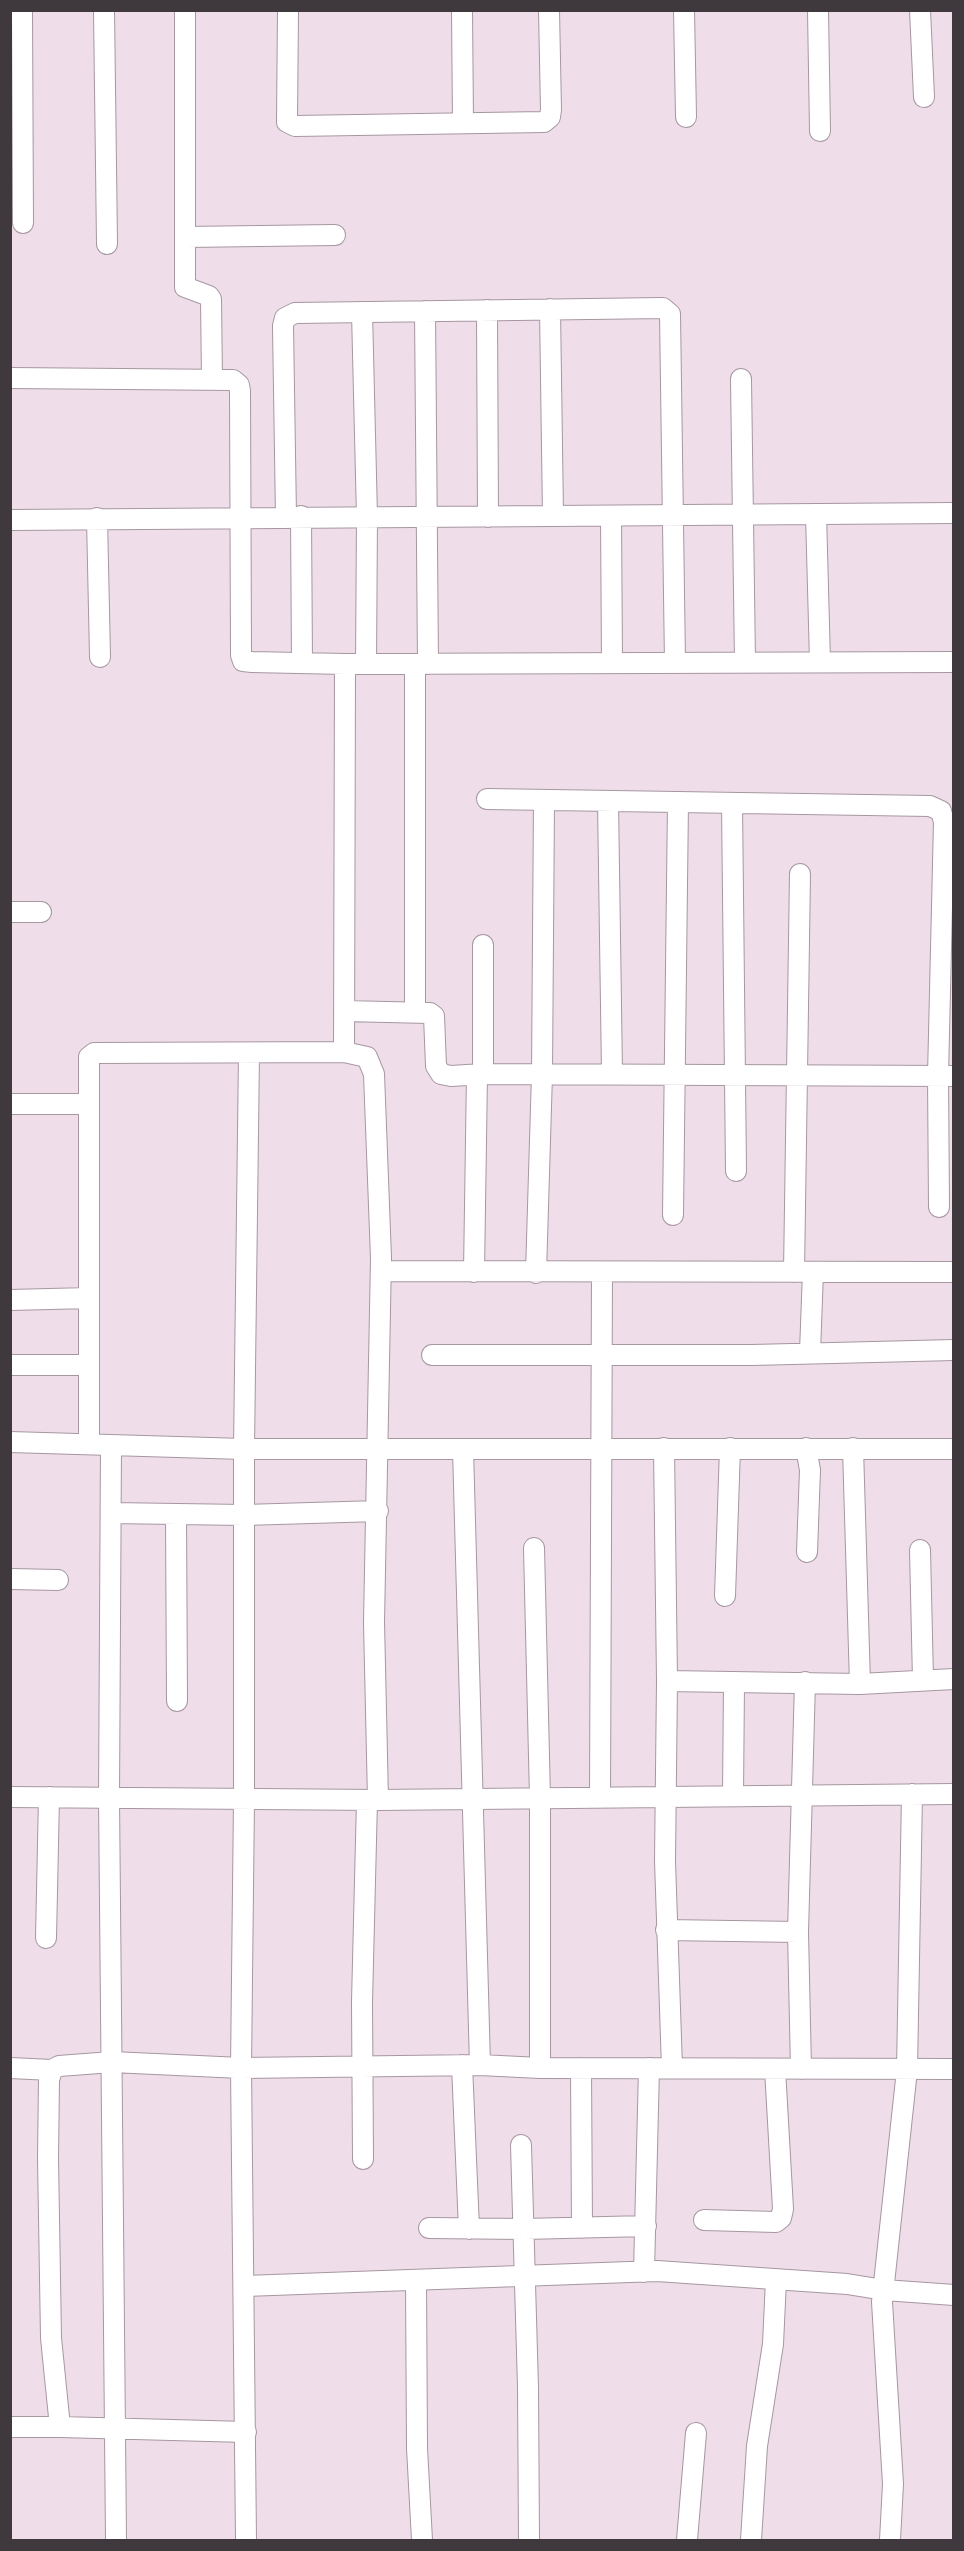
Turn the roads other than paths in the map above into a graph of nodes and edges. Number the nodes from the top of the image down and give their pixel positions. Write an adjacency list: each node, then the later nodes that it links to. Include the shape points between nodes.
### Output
1 (22, 10): 14 (street)
2 (104, 10): 17 (street)
3 (184, 10): 16 (street)
4 (288, 10): 12 (street, via 290,125)
5 (462, 10): 12 (street)
6 (549, 10): 12 (street, via 550,117 544,122)
7 (684, 10): 11 (street)
8 (818, 10): 13 (street)
9 (920, 10): 10 (street)
10 (924, 97)
11 (686, 117)
12 (463, 123)
13 (820, 131)
14 (23, 223)
15 (335, 235): 16 (street)
16 (185, 237): 23 (street, via 185,287 211,299)
17 (107, 244)
18 (550, 309): 19 (street); 28 (street); 30 (street, via 663,308 670,314)
19 (487, 310): 20 (street); 35 (street)
20 (425, 311): 21 (street); 34 (street)
21 (363, 312): 32 (street, via 295,314 285,318); 33 (street)
22 (10, 378): 23 (street)
23 (212, 379): 31 (street, via 233,380 239,385)
24 (741, 379): 27 (street)
25 (954, 513): 26 (street)
26 (816, 514): 27 (street); 40 (street)
27 (743, 515): 30 (street); 39 (street)
28 (553, 516): 29 (street); 35 (street)
29 (611, 516): 30 (street); 43 (street)
30 (674, 516): 44 (street)
31 (241, 517): 32 (street); 36 (street); 42 (street, via 243,661)
32 (293, 517): 33 (street); 42 (street)
33 (367, 517): 34 (street); 46 (street)
34 (427, 517): 35 (street); 47 (street)
35 (488, 517)
36 (98, 518): 37 (street); 38 (street)
37 (10, 520)
38 (100, 657)
39 (745, 662): 40 (street); 44 (street)
40 (820, 662): 41 (street)
41 (954, 662)
42 (302, 663): 45 (street)
43 (612, 663): 44 (street); 47 (street)
44 (675, 663)
45 (345, 664): 46 (street); 57 (street)
46 (366, 664): 47 (street)
47 (422, 664): 58 (street)
48 (487, 799): 49 (street)
49 (544, 800): 50 (street); 62 (street)
50 (608, 801): 51 (street); 63 (street)
51 (678, 802): 52 (street); 65 (street)
52 (732, 803): 66 (street); 67 (street, via 930,806 941,811)
53 (800, 874): 64 (street)
54 (10, 912): 55 (street)
55 (40, 912)
56 (483, 945): 61 (street)
57 (344, 1011): 58 (street); 59 (street)
58 (415, 1012): 61 (street, via 434,1016 436,1066 441,1074)
59 (344, 1052): 60 (street); 73 (street, via 366,1057 374,1074)
60 (249, 1053): 69 (street, via 94,1053 88,1063); 95 (street)
61 (480, 1074): 62 (street); 74 (street)
62 (542, 1074): 63 (street); 77 (street)
63 (612, 1074): 65 (street)
64 (799, 1075): 66 (street); 67 (street); 75 (street)
65 (673, 1076): 66 (street); 72 (street)
66 (736, 1076): 70 (street)
67 (946, 1076): 71 (street)
68 (10, 1104): 69 (street)
69 (88, 1104): 79 (street)
70 (736, 1171)
71 (939, 1207)
72 (673, 1215)
73 (381, 1271): 74 (street); 96 (street)
74 (474, 1272): 77 (street)
75 (803, 1272): 76 (street); 78 (street); 82 (street)
76 (954, 1272)
77 (536, 1273): 78 (street)
78 (602, 1273): 83 (street)
79 (89, 1298): 80 (street); 86 (street)
80 (10, 1300)
81 (954, 1350): 82 (street)
82 (810, 1352): 83 (street)
83 (601, 1354): 84 (street); 90 (street)
84 (432, 1355)
85 (10, 1365): 86 (street)
86 (89, 1365): 88 (street)
87 (10, 1442): 88 (street)
88 (89, 1444): 89 (street)
89 (111, 1445): 95 (street); 100 (street)
90 (600, 1448): 91 (street); 97 (street); 122 (street)
91 (664, 1448): 92 (street); 111 (street)
92 (730, 1448): 93 (street); 108 (street)
93 (806, 1448): 94 (street); 105 (street, via 810,1470)
94 (853, 1448): 98 (street); 114 (street)
95 (244, 1449): 96 (street); 102 (street)
96 (378, 1449): 97 (street); 99 (street)
97 (463, 1449): 127 (street)
98 (954, 1449)
99 (378, 1511): 102 (street); 128 (street)
100 (111, 1513): 101 (street); 124 (street)
101 (176, 1514): 102 (street); 115 (street)
102 (244, 1515): 126 (street)
103 (534, 1548): 125 (street)
104 (920, 1550): 110 (street)
105 (807, 1552)
106 (10, 1579): 107 (street)
107 (58, 1580)
108 (725, 1596)
109 (954, 1679): 110 (street)
110 (923, 1680): 114 (street)
111 (668, 1681): 112 (street); 123 (street)
112 (734, 1682): 113 (street); 119 (street)
113 (805, 1682): 114 (street); 118 (street)
114 (860, 1684)
115 (177, 1701)
116 (912, 1794): 117 (street); 118 (street); 145 (street)
117 (954, 1794)
118 (801, 1795): 119 (street); 130 (street)
119 (733, 1796): 123 (street)
120 (10, 1797): 121 (street)
121 (49, 1797): 124 (street); 131 (street)
122 (600, 1797): 123 (street); 125 (street)
123 (667, 1797): 129 (street)
124 (109, 1798): 126 (street); 132 (street)
125 (540, 1798): 127 (street); 137 (street)
126 (244, 1799): 128 (street); 136 (street)
127 (472, 1799): 128 (street); 133 (street)
128 (373, 1800): 134 (street, via 363,2002)
129 (666, 1930): 130 (street); 140 (street)
130 (798, 1932): 143 (street)
131 (46, 1938)
132 (112, 2062): 136 (street); 144 (street, via 70,2064); 163 (street)
133 (471, 2065): 134 (street); 137 (street); 152 (street)
134 (364, 2067): 136 (street); 147 (street)
135 (10, 2068): 144 (street)
136 (241, 2068): 158 (street)
137 (540, 2068): 138 (street)
138 (581, 2068): 139 (street); 151 (street)
139 (649, 2068): 140 (street); 149 (street)
140 (672, 2068): 142 (street)
141 (954, 2068): 145 (street)
142 (775, 2069): 143 (street); 148 (street, via 781,2218 776,2222)
143 (801, 2069): 145 (street)
144 (52, 2070): 162 (street, via 48,2125 51,2338)
145 (907, 2070): 159 (street)
146 (521, 2145): 153 (street)
147 (363, 2159)
148 (704, 2220)
149 (646, 2226): 151 (street); 154 (street)
150 (429, 2228): 152 (street)
151 (582, 2228): 153 (street)
152 (469, 2229): 153 (street)
153 (524, 2229): 155 (street)
154 (644, 2272): 155 (street); 157 (street)
155 (525, 2274): 156 (street); 169 (street)
156 (416, 2280): 158 (street); 168 (street)
157 (776, 2280): 159 (street); 171 (street, via 773,2344 757,2446)
158 (245, 2286): 164 (street)
159 (884, 2290): 160 (street); 172 (street, via 893,2484)
160 (954, 2295)
161 (10, 2427): 162 (street)
162 (60, 2427): 163 (street)
163 (116, 2430): 164 (street); 166 (street)
164 (246, 2432): 167 (street)
165 (696, 2433): 170 (street)
166 (116, 2541)
167 (246, 2541)
168 (422, 2541)
169 (529, 2541)
170 (687, 2541)
171 (751, 2541)
172 (890, 2541)

